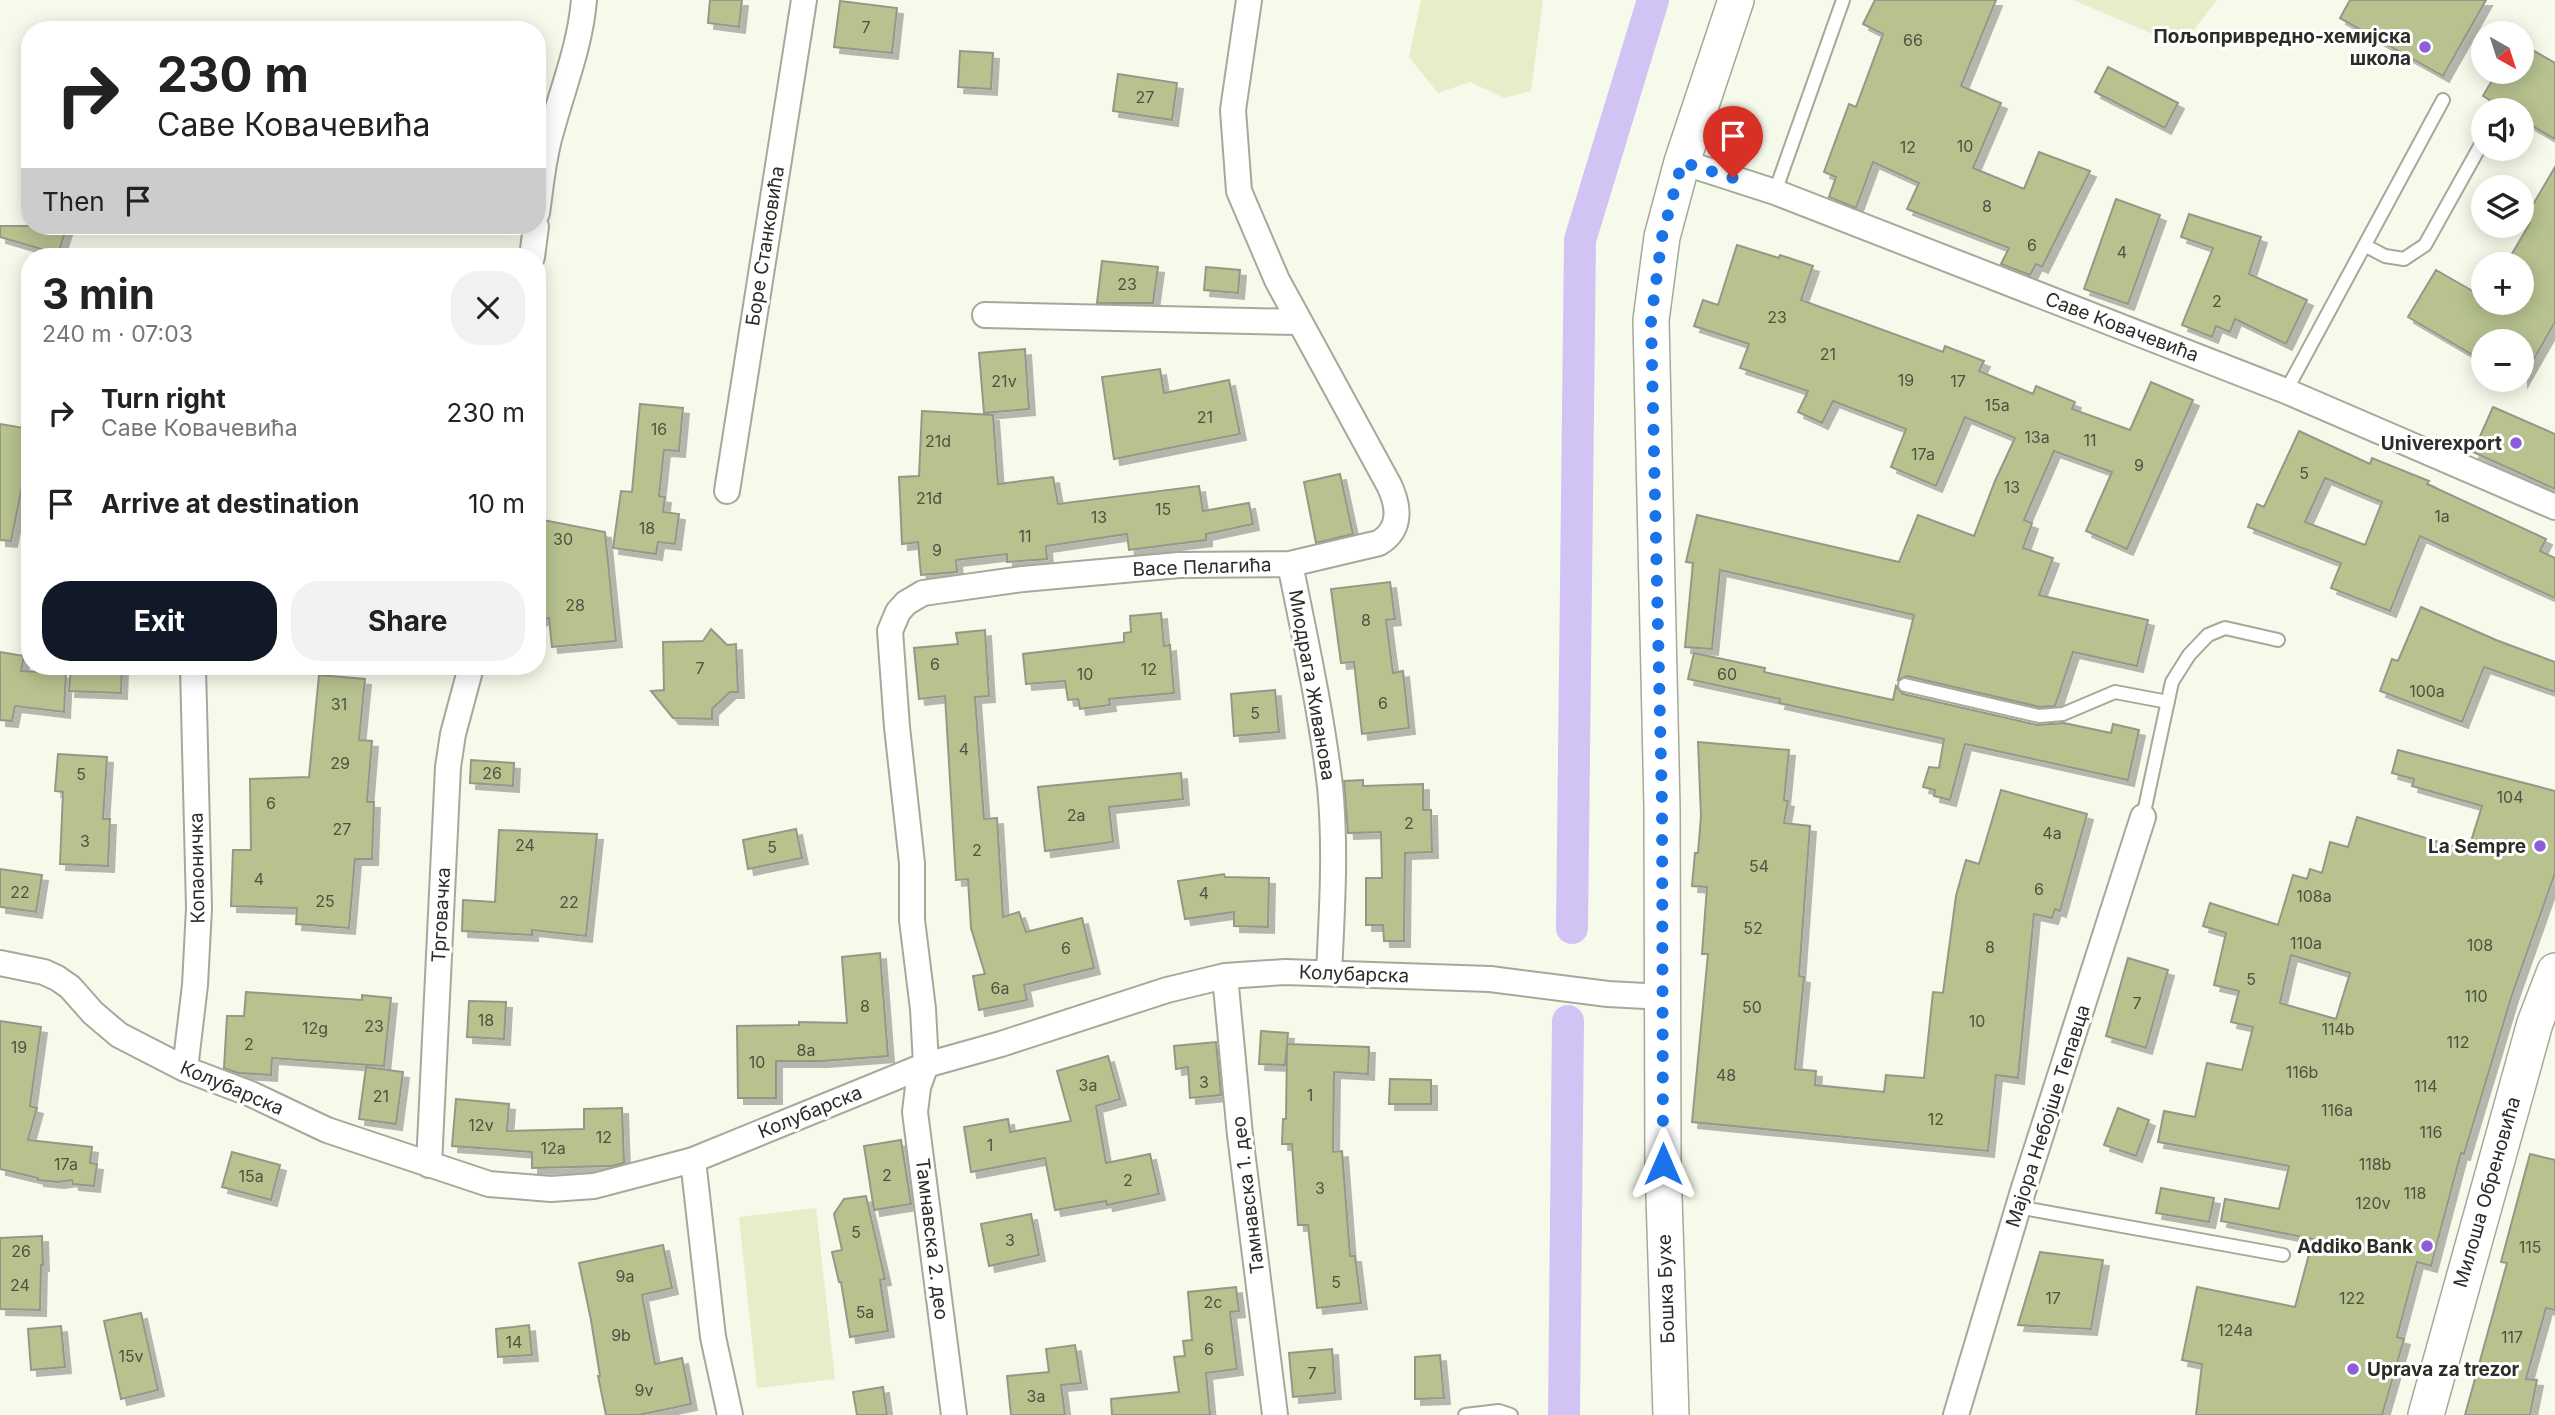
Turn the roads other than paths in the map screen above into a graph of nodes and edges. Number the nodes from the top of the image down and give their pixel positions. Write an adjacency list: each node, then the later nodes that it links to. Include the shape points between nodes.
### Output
1 (584, 0): 7 (street, via 576,54)
2 (804, 0): 15 (street, Боре Станковића)
3 (1249, 0): 13 (street, Васе Пелагића, via 1233,110 1239,191)
4 (1736, 0): 9 (main road, Бошка Бухе)
5 (1843, 0): 10 (lane)
6 (2443, 100): 11 (lane)
7 (546, 152)
8 (2472, 161): 11 (lane, via 2425,245 2404,259)
9 (1682, 162): 10 (street, Саве Ковачевића); 28 (main road, Бошка Бухе, via 1662,237 1651,320)
10 (1775, 192): 14 (street, Саве Ковачевића)
11 (2366, 246): 14 (lane)
12 (985, 315): 13 (street)
13 (1298, 322): 17 (street, Васе Пелагића, via 1389,485 1398,510 1391,534 1379,542)
14 (2286, 391): 16 (street, Саве Ковачевића)
15 (727, 491)
16 (2555, 507)
17 (1290, 564): 26 (street, Миодрага Живанова, via 1330,788 1334,868); 29 (street, Васе Пелагића, via 1180,565 1023,579 923,593 898,612 890,631)
18 (2278, 640): 22 (lane, via 2225,628 2208,635 2172,681)
19 (193, 675): 30 (street, Копаоничка, via 199,908)
20 (469, 675): 32 (street, Трговачка, via 448,767)
21 (1905, 685): 22 (lane, via 2039,716 2063,714 2115,692)
22 (2168, 702): 23 (lane)
23 (2143, 817): 33 (street, Мајора Небојше Тепавца)
24 (0, 963): 30 (street, Колубарска, via 57,978 119,1035)
25 (2555, 971): 42 (main road, Милоша Обреновића, via 2535,1023)
26 (1329, 973): 27 (street, Колубарска); 28 (street, Колубарска, via 1490,979)
27 (1225, 975): 29 (street, Колубарска); 37 (street, Тамнавска 1. део)
28 (1664, 997): 40 (main road, Бошка Бухе, via 1663,1164)
29 (926, 1065): 31 (street, Колубарска); 36 (street, Тамнавска 2. део, via 915,1112)
30 (185, 1069): 32 (street, Колубарска, via 327,1130)
31 (693, 1160): 32 (street, Колубарска, via 594,1186 551,1189 489,1184); 35 (street, via 713,1336)
32 (429, 1165)
33 (2018, 1207): 34 (lane); 41 (street, Мајора Небојше Тепавца)
34 (2283, 1255)
35 (730, 1415)
36 (954, 1415)
37 (1275, 1415)
38 (1465, 1415): 39 (lane, via 1499,1411)
39 (1511, 1415)
40 (1671, 1415)
41 (1955, 1415)
42 (2426, 1415)

